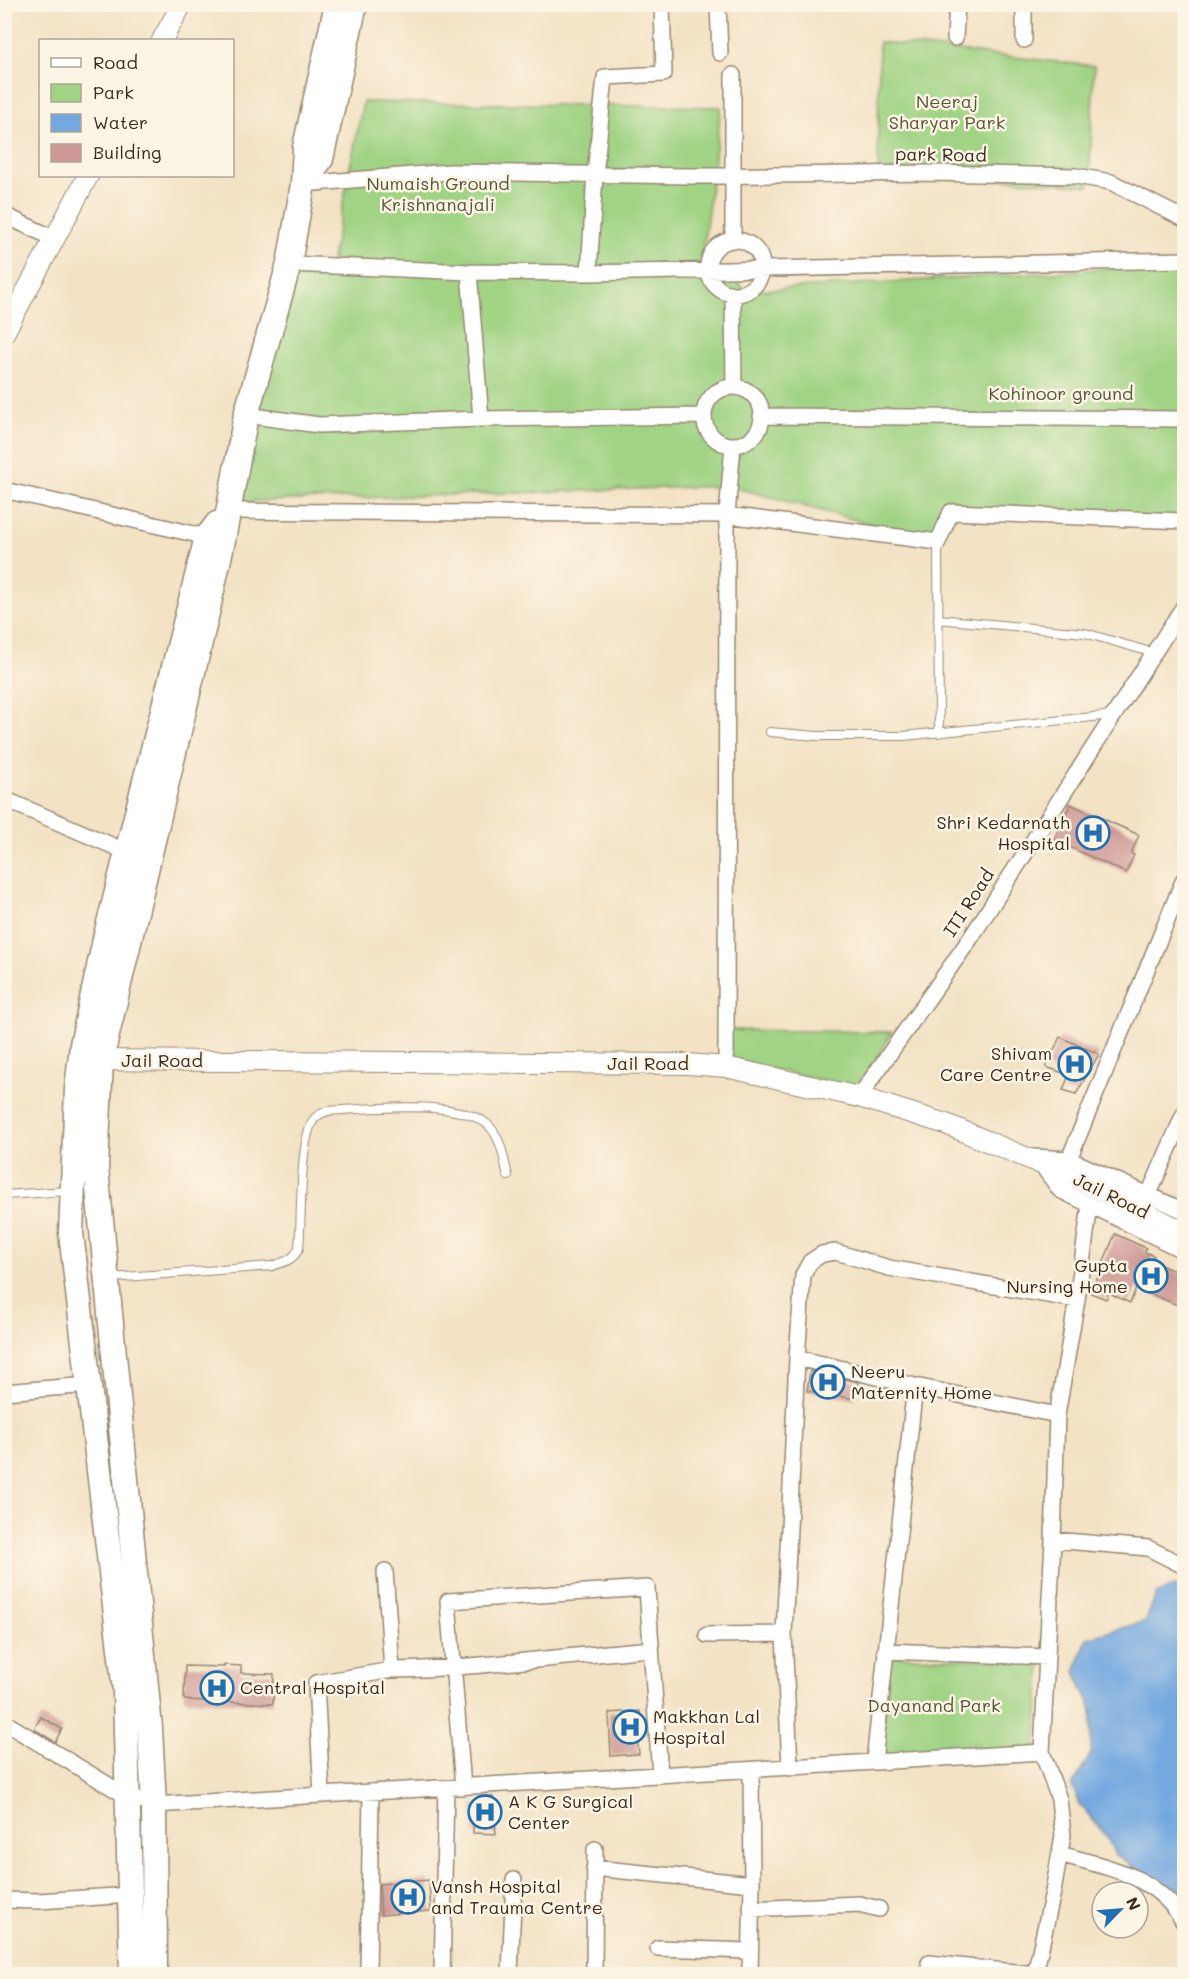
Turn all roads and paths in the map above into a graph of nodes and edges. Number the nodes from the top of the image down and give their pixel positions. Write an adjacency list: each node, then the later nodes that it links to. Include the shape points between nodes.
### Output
1 (182, 4): 9 (street)
2 (337, 4): 16 (main road, via 305,147)
3 (355, 4): 16 (main road, via 321,159)
4 (662, 4): 13 (street, via 664,74 605,77)
5 (718, 4): 11 (street)
6 (957, 4): 8 (street)
7 (1024, 4): 10 (street)
8 (955, 38)
9 (163, 39)
10 (1024, 40)
11 (720, 54)
12 (733, 75): 14 (street)
13 (595, 175): 14 (street, park Road); 16 (street, park Road, via 450,172); 26 (street)
14 (733, 175): 18 (street, park Road, via 1076,176 1112,182); 20 (street)
15 (86, 177): 19 (street)
16 (303, 184): 22 (main road)
17 (4, 215): 19 (street)
18 (1185, 219)
19 (54, 239): 28 (street)
20 (733, 240): 23 (street, via 752,246); 24 (street, via 714,249)
21 (1185, 260): 23 (street)
22 (289, 264): 25 (street); 30 (main road)
23 (762, 268): 24 (street); 27 (street, via 756,285)
24 (708, 270): 26 (street); 27 (street, via 717,288)
25 (469, 272): 26 (street); 33 (street)
26 (589, 273)
27 (733, 295): 29 (street)
28 (4, 333)
29 (734, 387): 31 (street, via 712,395); 32 (street, via 753,395)
30 (246, 416): 33 (street, via 319,425); 37 (main road)
31 (704, 416): 33 (street); 35 (street, via 712,436)
32 (761, 416): 34 (street); 35 (street, via 754,437)
33 (481, 419)
34 (1185, 419)
35 (733, 445): 38 (street)
36 (4, 490): 40 (street)
37 (227, 511): 38 (street); 40 (main road); 51 (main road, via 202,634)
38 (727, 515): 41 (street); 52 (street)
39 (1185, 521): 41 (street, via 951,512)
40 (207, 537): 49 (main road)
41 (938, 542): 43 (lane)
42 (1183, 613): 44 (street, ITI Road)
43 (938, 619): 44 (lane, via 1085,633); 47 (lane)
44 (1154, 653): 45 (street, ITI Road)
45 (1115, 714): 47 (lane); 53 (street, ITI Road, via 970,939)
46 (770, 732): 47 (lane, via 816,736)
47 (939, 733)
48 (4, 799): 49 (street)
49 (127, 852): 51 (main road, via 88,1013)
50 (1185, 879): 55 (street)
51 (90, 1060): 52 (street, Jail Road); 58 (main road, via 77,1089); 65 (main road)
52 (726, 1067): 53 (street, Jail Road)
53 (859, 1097): 56 (street, Jail Road, via 946,1124)
54 (1185, 1113): 59 (street)
55 (1069, 1159): 56 (street); 59 (street)
56 (1033, 1160): 61 (street, via 1060,1190); 63 (street, Jail Road)
57 (508, 1176): 65 (lane, via 500,1144 491,1128 465,1114 412,1106 328,1111 316,1116 311,1124 297,1255 272,1266)
58 (73, 1190): 60 (lane); 68 (main road, via 71,1233)
59 (1149, 1194): 62 (street)
60 (4, 1195)
61 (1090, 1204): 64 (street); 66 (street)
62 (1185, 1211)
63 (1185, 1232)
64 (1185, 1251)
65 (106, 1279): 93 (main road, via 150,1728)
66 (1077, 1300): 67 (street, via 889,1268 836,1252 822,1254 810,1262 803,1275); 71 (street)
67 (797, 1358): 69 (street); 75 (street)
68 (89, 1385): 70 (street); 92 (main road, via 125,1691)
69 (915, 1386): 71 (street); 78 (street)
70 (4, 1392)
71 (1057, 1415): 72 (street)
72 (1053, 1540): 73 (street, via 1148,1548); 79 (street)
73 (1185, 1566)
74 (385, 1571): 81 (street)
75 (784, 1634): 76 (street); 85 (street)
76 (707, 1635)
77 (651, 1649): 80 (street); 80 (street, via 647,1588 448,1601); 87 (street)
78 (885, 1651): 79 (street); 84 (street)
79 (1047, 1657): 83 (street)
80 (454, 1668): 81 (street); 88 (street)
81 (392, 1670): 91 (street, via 316,1683)
82 (4, 1722): 92 (street)
83 (1042, 1752): 84 (street); 95 (street, via 1059,1799 1063,1835)
84 (874, 1762): 85 (street)
85 (790, 1768): 86 (street)
86 (751, 1771): 87 (street); 98 (street)
87 (660, 1775): 88 (street)
88 (463, 1787): 89 (street)
89 (446, 1788): 90 (street); 110 (street)
90 (372, 1792): 91 (street); 109 (street)
91 (322, 1795): 93 (street)
92 (128, 1797): 93 (street); 99 (main road)
93 (154, 1805): 108 (main road)
94 (595, 1849): 96 (street)
95 (1060, 1854): 103 (street, via 1137,1878 1157,1889 1176,1907); 114 (street)
96 (594, 1868): 98 (street); 112 (street)
97 (514, 1880): 111 (street)
98 (752, 1884): 102 (street)
99 (130, 1895): 100 (street); 107 (main road)
100 (4, 1900)
101 (879, 1909): 102 (street, via 859,1904)
102 (751, 1910): 105 (street)
103 (1185, 1923)
104 (658, 1948): 105 (street)
105 (750, 1951): 113 (street)
106 (930, 1963): 114 (street)
107 (132, 1974)
108 (155, 1974)
109 (368, 1974)
110 (442, 1974)
111 (510, 1974)
112 (594, 1974)
113 (750, 1974)
114 (1035, 1974)

